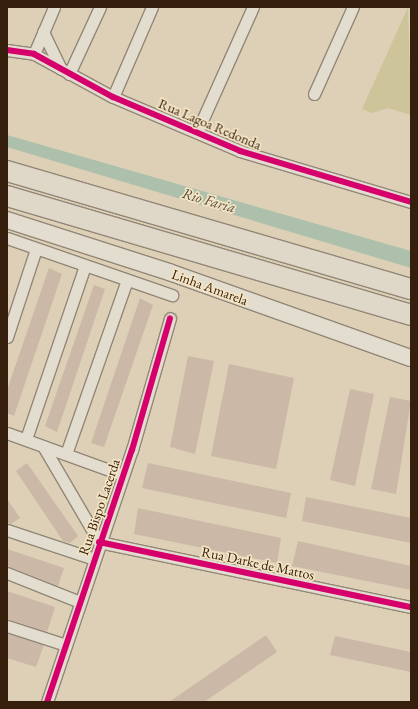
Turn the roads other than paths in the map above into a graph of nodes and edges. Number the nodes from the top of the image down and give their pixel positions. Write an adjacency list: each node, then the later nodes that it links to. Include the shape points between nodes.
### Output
1 (54, 7): 6 (street)
2 (100, 7): 9 (street)
3 (152, 7): 11 (street)
4 (254, 7): 12 (street)
5 (352, 7): 10 (street)
6 (43, 32): 8 (street); 9 (street)
7 (7, 50): 8 (street, Rua Lagoa Redonda)
8 (34, 54): 9 (street, Rua Lagoa Redonda)
9 (65, 71): 11 (street, Rua Lagoa Redonda)
10 (314, 94)
11 (113, 97): 12 (street, Rua Lagoa Redonda)
12 (197, 132): 15 (street, Rua Lagoa Redonda, via 268,161)
13 (7, 171): 21 (highway)
14 (7, 196): 23 (highway, Linha Amarela)
15 (411, 202)
16 (7, 220): 26 (main road, Linha Amarela, via 162,269)
17 (7, 238): 18 (street)
18 (36, 249): 19 (street); 25 (street)
19 (85, 266): 20 (street); 28 (street)
20 (127, 280): 22 (street); 30 (street)
21 (411, 289)
22 (172, 295)
23 (411, 315)
24 (170, 318): 31 (street, Rua Bispo Lacerda)
25 (7, 337)
26 (411, 358)
27 (7, 433): 28 (street)
28 (26, 439): 29 (street)
29 (43, 446): 30 (street); 33 (street)
30 (66, 454): 31 (street)
31 (123, 474): 33 (street, Rua Bispo Lacerda)
32 (7, 530): 34 (street)
33 (99, 542): 34 (street, Rua Bispo Lacerda); 37 (street, Rua Darke de Mattos)
34 (94, 558): 36 (street, Rua Bispo Lacerda)
35 (7, 573): 36 (street)
36 (80, 602): 39 (street, Rua Bispo Lacerda)
37 (411, 607)
38 (7, 626): 39 (street)
39 (66, 645): 40 (street, Rua Bispo Lacerda)
40 (47, 702)

